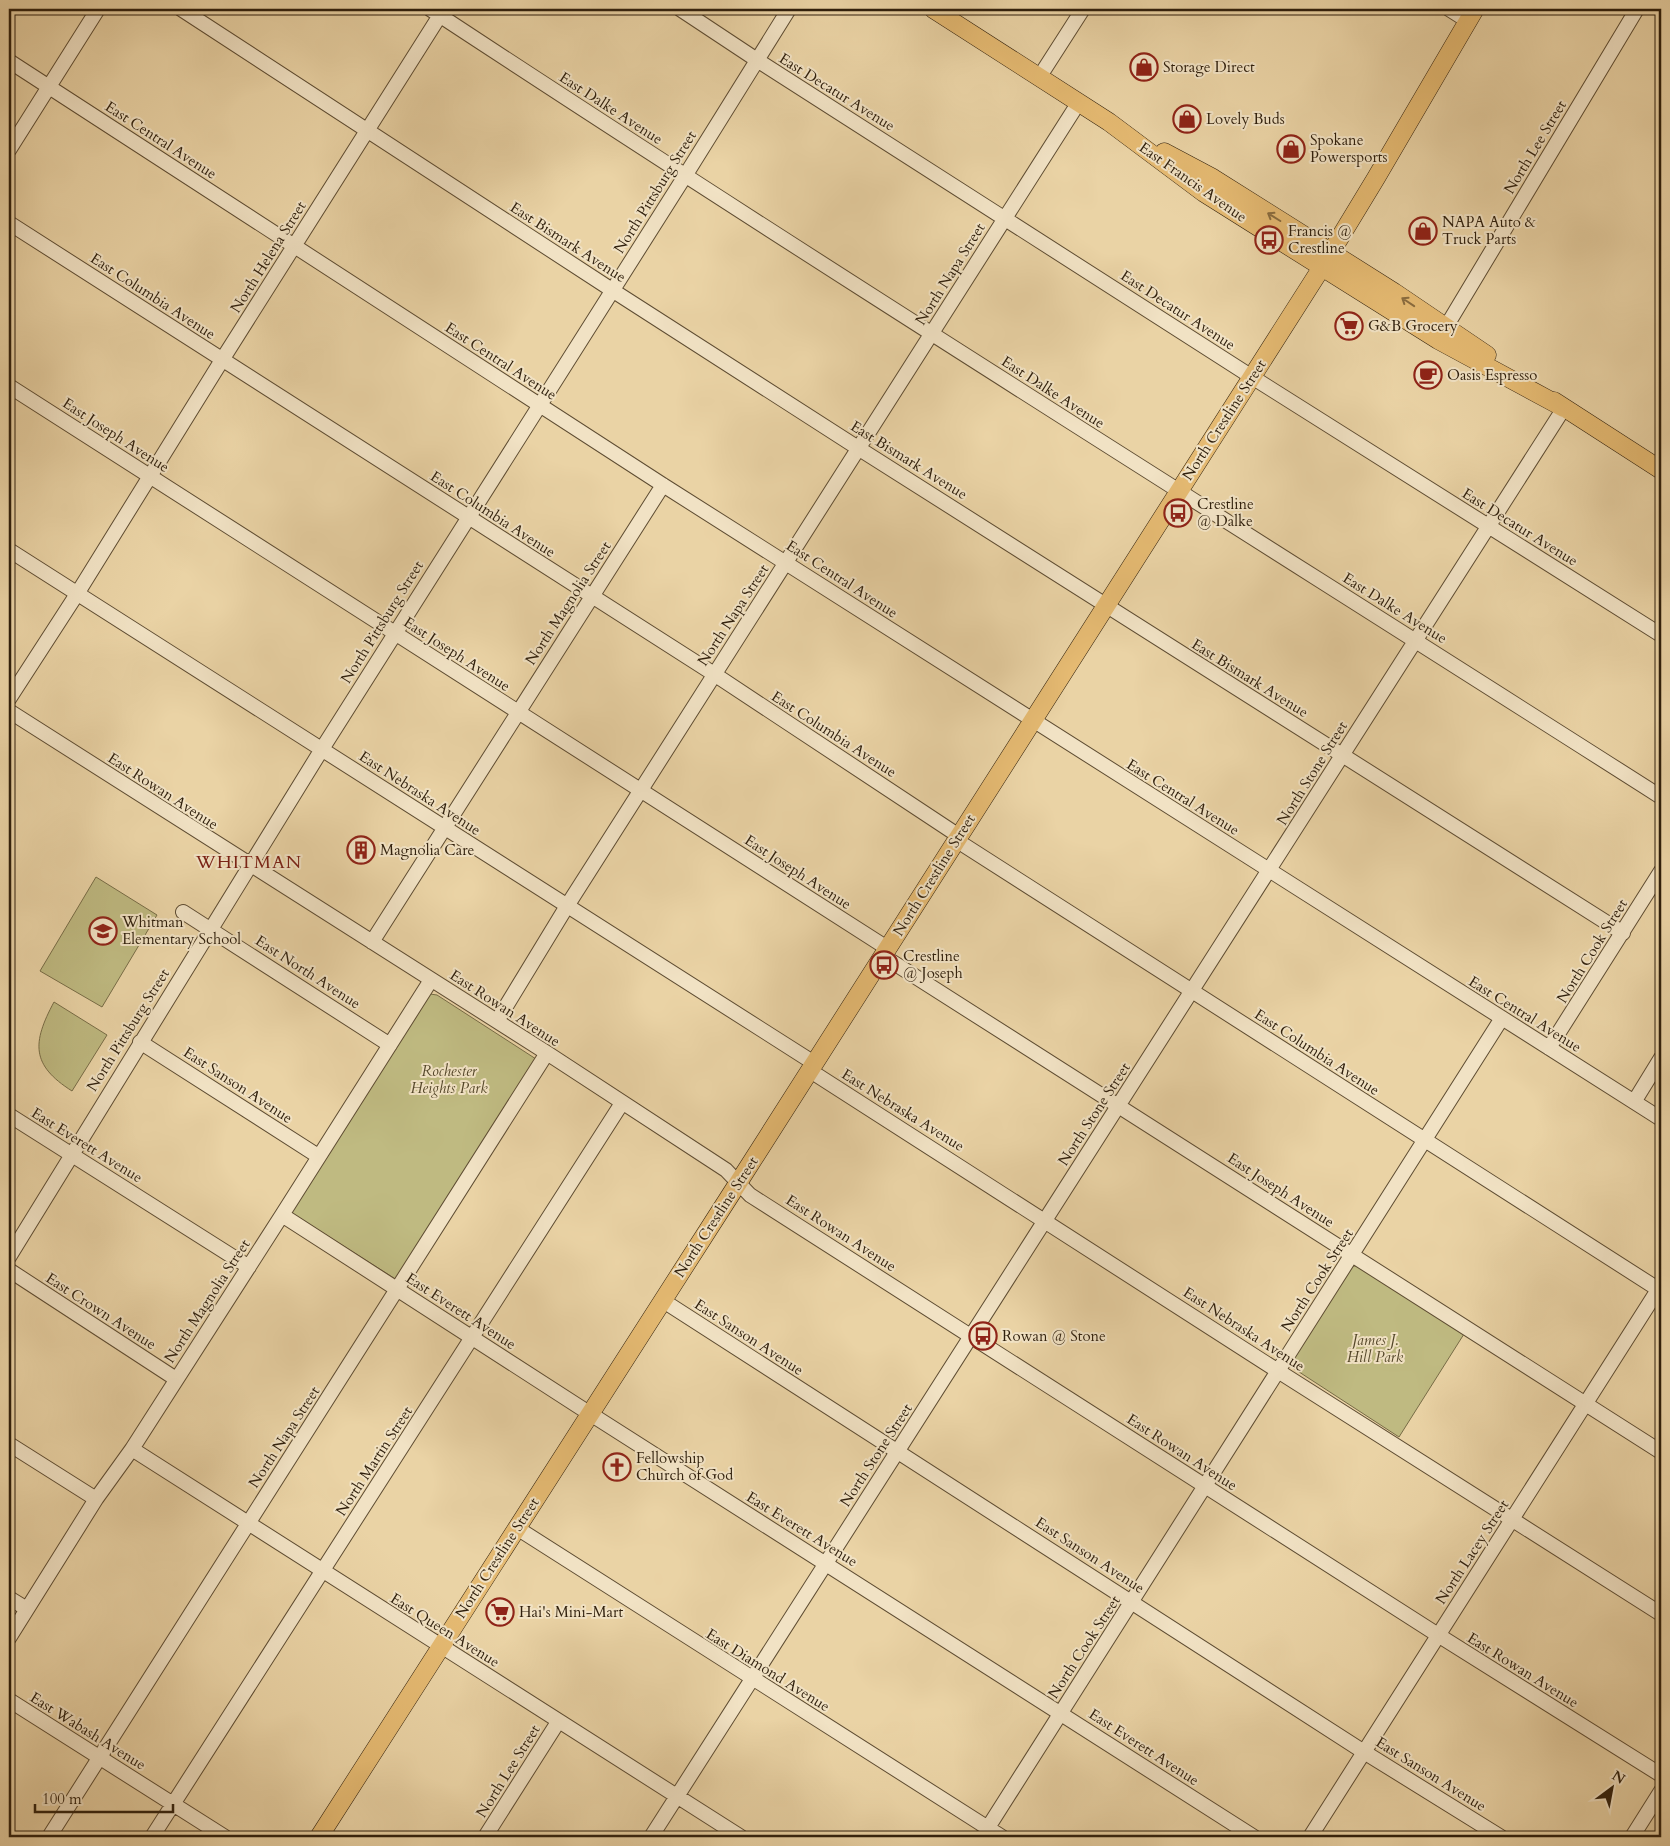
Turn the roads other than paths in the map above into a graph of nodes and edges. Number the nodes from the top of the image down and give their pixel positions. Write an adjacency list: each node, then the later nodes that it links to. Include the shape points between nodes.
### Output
1 (98, 9): 14 (street)
2 (182, 9): 16 (street, East Bismark Avenue)
3 (680, 9): 11 (street, East Decatur Avenue)
4 (789, 9): 11 (street, North Pittsburg Street)
5 (933, 9): 13 (main road, East Francis Avenue)
6 (1083, 9): 13 (street)
7 (1448, 9): 10 (street)
8 (1637, 9): 24 (street, North Lee Street)
9 (438, 11): 16 (street, North Helena Street); 18 (street, East Dalke Avenue)
10 (1471, 15): 22 (main road, North Crestline Street)
11 (757, 60): 18 (street, North Pittsburg Street); 19 (street, East Decatur Avenue)
12 (9, 61): 14 (street, East Central Avenue)
13 (1040, 76): 15 (main road, East Francis Avenue)
14 (49, 86): 17 (street); 21 (street, East Central Avenue)
15 (1079, 102): 19 (street, North Napa Street); 22 (main road, East Francis Avenue, via 1204,193)
16 (368, 130): 21 (street, North Helena Street); 23 (street, East Bismark Avenue)
17 (9, 150)
18 (685, 176): 23 (street, North Pittsburg Street); 25 (street, East Dalke Avenue)
19 (1005, 218): 25 (street, North Napa Street); 27 (street, East Decatur Avenue)
20 (9, 222): 26 (street, East Columbia Avenue)
21 (294, 247): 26 (street, North Helena Street); 29 (street, East Central Avenue)
22 (1326, 260): 24 (main road, East Francis Avenue, one-way to 22); 27 (main road, North Crestline Street); 30 (main road, East Francis Avenue, via 1438,340)
23 (612, 290): 29 (street, North Pittsburg Street); 31 (street, East Bismark Avenue)
24 (1446, 327): 30 (main road, East Francis Avenue)
25 (932, 334): 31 (street, North Napa Street); 35 (street, East Dalke Avenue)
26 (222, 360): 33 (street, North Helena Street); 36 (street, East Columbia Avenue)
27 (1252, 377): 35 (main road, North Crestline Street); 37 (street, East Decatur Avenue)
28 (9, 386): 33 (street, East Joseph Avenue)
29 (540, 405): 34 (street, East Central Avenue); 36 (street, North Pittsburg Street)
30 (1564, 408): 32 (main road, East Francis Avenue); 37 (street, North Stone Street)
31 (858, 448): 39 (street, North Napa Street); 42 (street, East Bismark Avenue)
32 (1661, 470)
33 (150, 476): 40 (street, North Helena Street); 43 (street, East Joseph Avenue)
34 (663, 484): 39 (street, East Central Avenue); 41 (street, North Magnolia Street)
35 (1178, 491): 42 (main road, North Crestline Street); 45 (street, East Dalke Avenue)
36 (468, 517): 41 (street, East Columbia Avenue); 43 (street, North Pittsburg Street)
37 (1488, 526): 44 (street, East Decatur Avenue); 45 (street, North Stone Street)
38 (9, 550): 40 (street, East Nebraska Avenue)
39 (786, 562): 46 (street, North Napa Street); 50 (street, East Central Avenue)
40 (77, 594): 47 (street, North Helena Street); 51 (street, East Nebraska Avenue)
41 (591, 596): 46 (street, East Columbia Avenue); 49 (street, North Magnolia Street)
42 (1106, 605): 50 (main road, North Crestline Street); 52 (street, East Bismark Avenue)
43 (395, 633): 49 (street, East Joseph Avenue); 51 (street, North Pittsburg Street)
44 (1661, 635)
45 (1415, 640): 52 (street, North Stone Street); 54 (street, East Dalke Avenue)
46 (714, 674): 53 (street, North Napa Street); 56 (street, East Columbia Avenue)
47 (9, 699)
48 (9, 711): 57 (street, East Rowan Avenue)
49 (517, 712): 53 (street, East Joseph Avenue); 55 (street, North Magnolia Street)
50 (1033, 720): 56 (main road, North Crestline Street); 58 (street, East Central Avenue)
51 (322, 749): 55 (street, East Nebraska Avenue); 57 (street, North Pittsburg Street)
52 (1342, 755): 58 (street, North Stone Street); 63 (street, East Bismark Avenue)
53 (640, 791): 60 (street, North Napa Street); 65 (street, East Joseph Avenue)
54 (1661, 797)
55 (444, 827): 60 (street, East Nebraska Avenue); 64 (street, North Magnolia Street)
56 (957, 838): 65 (main road, North Crestline Street); 67 (street, East Columbia Avenue)
57 (250, 865): 62 (street, North Pittsburg Street); 64 (street, East Rowan Avenue)
58 (1269, 870): 67 (street, North Stone Street); 68 (street, East Central Avenue)
59 (1661, 871): 63 (street, North Cook Street)
60 (567, 906): 69 (street, North Napa Street); 75 (street, East Nebraska Avenue)
61 (182, 912): 62 (street, East North Avenue)
62 (210, 929): 70 (street, North Pittsburg Street); 71 (street, East North Avenue)
63 (1623, 932): 72 (street, North Cook Street)
64 (372, 942): 66 (street, East Rowan Avenue)
65 (885, 952): 75 (main road, North Crestline Street); 78 (street, East Joseph Avenue)
66 (431, 980): 69 (street, East Rowan Avenue); 71 (street, North Magnolia Street)
67 (1192, 991): 78 (street, North Stone Street); 81 (street, East Columbia Avenue)
68 (1502, 1018): 72 (street, East Central Avenue); 81 (street, North Cook Street)
69 (497, 1022): 73 (street, East Rowan Avenue)
70 (140, 1042): 82 (street, North Pittsburg Street); 83 (street, East Sanson Avenue)
71 (390, 1044): 83 (street, North Magnolia Street)
72 (1549, 1048): 76 (street, East Central Avenue)
73 (547, 1053): 77 (street, East Rowan Avenue); 91 (street, North Napa Street)
74 (1661, 1058): 76 (street)
75 (812, 1066): 84 (main road, North Crestline Street); 86 (street, East Nebraska Avenue)
76 (1634, 1102): 80 (street, East Central Avenue)
77 (622, 1103): 84 (street, East Rowan Avenue, via 726,1170); 95 (street, North Martin Street)
78 (1119, 1105): 86 (street, North Stone Street); 87 (street, East Joseph Avenue)
79 (9, 1115): 82 (street, East Everett Avenue)
80 (1661, 1119)
81 (1425, 1140): 87 (street, North Cook Street); 92 (street, East Columbia Avenue)
82 (70, 1155): 88 (street, North Pittsburg Street); 89 (street, East Everett Avenue)
83 (318, 1156): 85 (street, North Magnolia Street)
84 (738, 1182): 93 (main road, North Crestline Street); 94 (street, East Rowan Avenue, via 750,1195)
85 (282, 1215): 89 (street, North Magnolia Street); 91 (street, East Everett Avenue)
86 (1045, 1220): 94 (street, North Stone Street); 96 (street, East Nebraska Avenue)
87 (1352, 1256): 96 (street, North Cook Street); 98 (street, East Joseph Avenue)
88 (9, 1257)
89 (249, 1267): 97 (street, North Magnolia Street)
90 (9, 1270): 97 (street, East Crown Avenue)
91 (397, 1289): 95 (street, East Everett Avenue); 107 (street, North Napa Street)
92 (1660, 1289): 98 (street, North Lacey Street)
93 (662, 1300): 99 (main road, North Crestline Street); 102 (street, East Sanson Avenue)
94 (971, 1336): 102 (street, North Stone Street); 104 (street, East Rowan Avenue)
95 (473, 1338): 99 (street, East Everett Avenue); 110 (street, North Martin Street)
96 (1278, 1371): 104 (street, North Cook Street); 106 (street, East Nebraska Avenue)
97 (176, 1379): 101 (street, North Magnolia Street)
98 (1586, 1404): 103 (street, East Joseph Avenue); 106 (street, North Lacey Street)
99 (590, 1413): 108 (main road, North Crestline Street); 109 (street, East Everett Avenue)
100 (9, 1444): 105 (street)
101 (132, 1449): 105 (street, North Magnolia Street); 107 (street, East Queen Avenue)
102 (898, 1451): 109 (street, North Stone Street); 112 (street, East Sanson Avenue)
103 (1661, 1452)
104 (1205, 1486): 112 (street, North Cook Street); 115 (street, East Rowan Avenue)
105 (96, 1499): 113 (street, North Magnolia Street)
106 (1512, 1519): 114 (street, East Nebraska Avenue); 115 (street, North Lacey Street)
107 (248, 1524): 110 (street, East Queen Avenue); 123 (street, North Napa Street)
108 (517, 1528): 117 (main road, North Crestline Street); 118 (street, East Diamond Avenue)
109 (826, 1563): 118 (street, North Stone Street); 120 (street, East Everett Avenue)
110 (322, 1571): 117 (street, East Queen Avenue); 127 (street, North Martin Street)
111 (9, 1598): 113 (street)
112 (1132, 1602): 120 (street, North Cook Street); 122 (street, East Sanson Avenue)
113 (27, 1609): 116 (street, North Magnolia Street)
114 (1661, 1614)
115 (1438, 1635): 122 (street, North Lacey Street); 124 (street, East Rowan Avenue)
116 (9, 1638)
117 (440, 1647): 121 (street, East Queen Avenue); 132 (main road, North Crestline Street)
118 (752, 1679): 126 (street, North Stone Street); 128 (street, East Diamond Avenue)
119 (9, 1700): 123 (street, East Wabash Avenue)
120 (1060, 1713): 128 (street, North Cook Street); 137 (street, East Everett Avenue)
121 (558, 1722): 126 (street, East Queen Avenue); 133 (street, North Lee Street)
122 (1364, 1752): 138 (street, North Lacey Street); 139 (street, East Sanson Avenue)
123 (99, 1758): 127 (street, East Wabash Avenue); 129 (street, North Napa Street)
124 (1661, 1775)
125 (1661, 1792): 140 (street)
126 (676, 1797): 134 (street, North Stone Street); 135 (street, East Queen Avenue)
127 (174, 1804): 130 (street, North Martin Street); 131 (street, East Wabash Avenue)
128 (985, 1833): 136 (street, East Diamond Avenue)
129 (49, 1837)
130 (152, 1837)
131 (225, 1837)
132 (319, 1837)
133 (485, 1837)
134 (651, 1837)
135 (742, 1837)
136 (1002, 1837)
137 (1254, 1837)
138 (1310, 1837)
139 (1501, 1837)
140 (1632, 1837)

